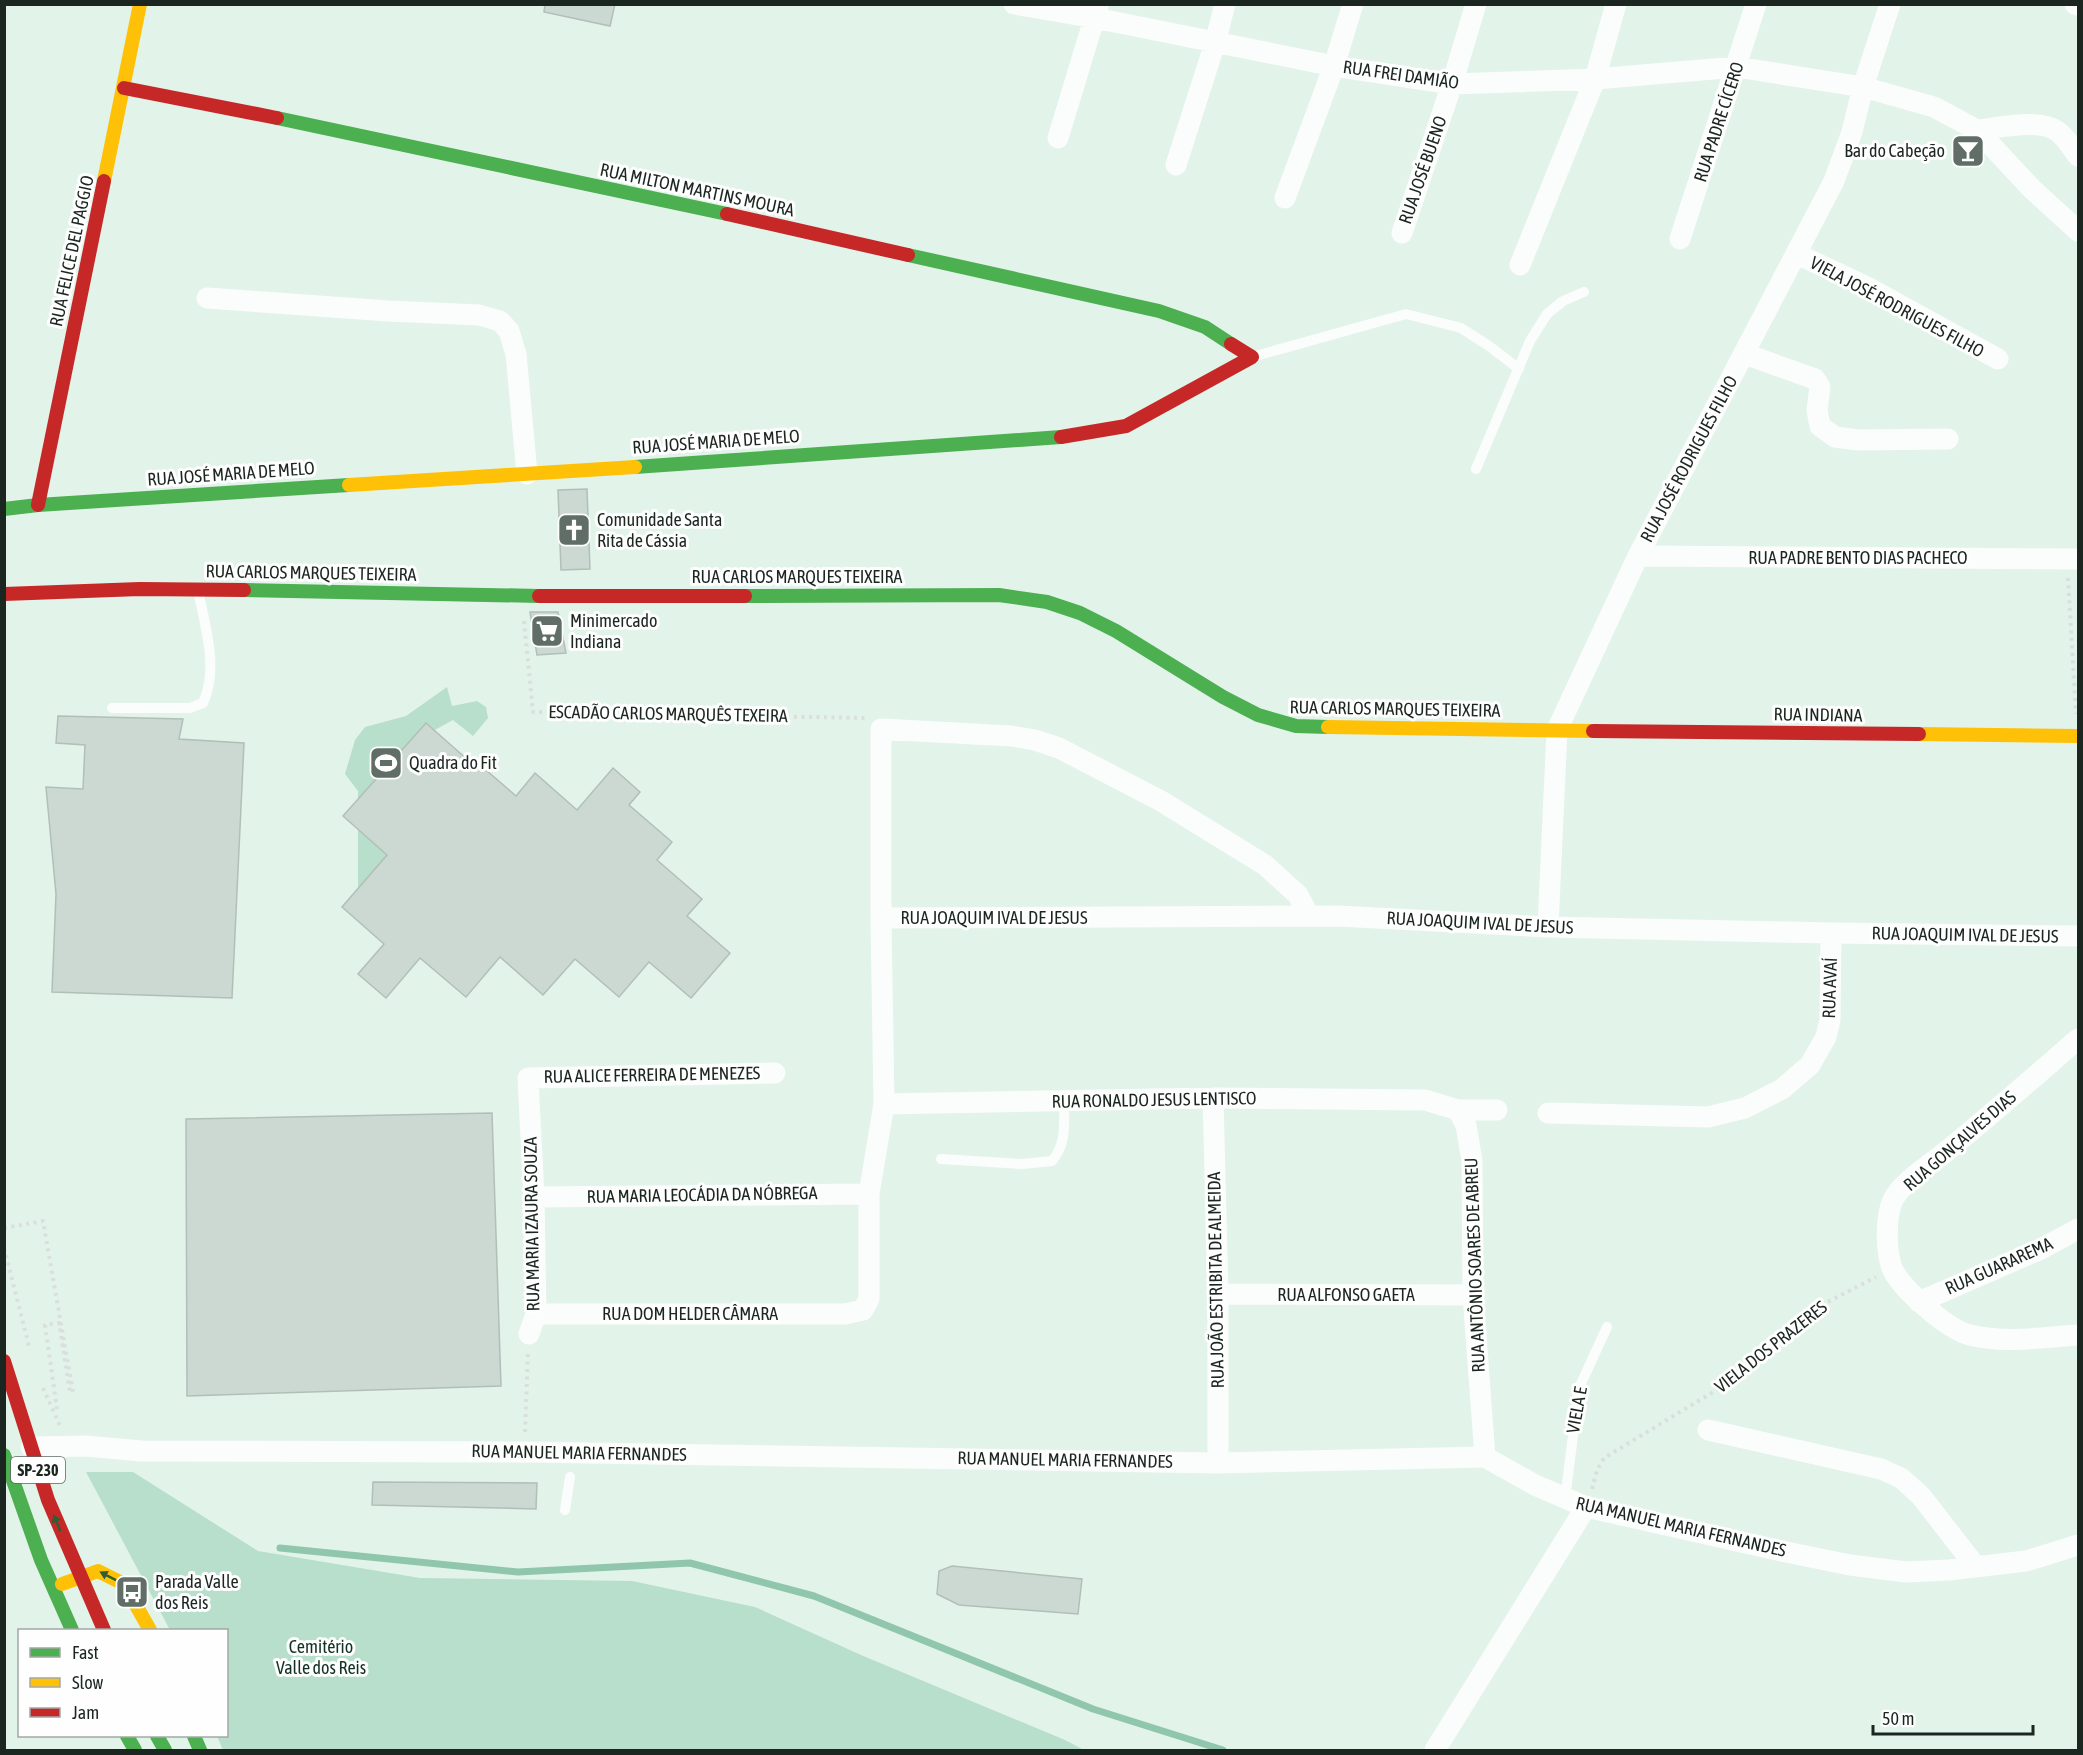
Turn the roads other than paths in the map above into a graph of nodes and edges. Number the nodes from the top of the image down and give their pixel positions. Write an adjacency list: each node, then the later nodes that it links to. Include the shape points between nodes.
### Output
1 (140, 4): 16 (main road, RUA FELICE DEL PAGGIO)
2 (1014, 4): 9 (street, RUA FREI DAMIÃO)
3 (1225, 4): 10 (street)
4 (1353, 4): 11 (street)
5 (1476, 4): 14 (street, RUA JOSÉ BUENO)
6 (1616, 4): 13 (street)
7 (1756, 4): 12 (street, RUA PADRE CÍCERO)
8 (1890, 4): 15 (street, RUA JOSÉ RODRIGUES FILHO)
9 (1097, 11): 10 (street, RUA FREI DAMIÃO); 18 (street)
10 (1215, 43): 11 (street, RUA FREI DAMIÃO); 20 (street)
11 (1334, 66): 14 (street, RUA FREI DAMIÃO); 21 (street)
12 (1737, 67): 13 (street, RUA FREI DAMIÃO); 15 (street, RUA FREI DAMIÃO); 24 (street, RUA PADRE CÍCERO)
13 (1595, 79): 14 (street, RUA FREI DAMIÃO); 26 (street)
14 (1452, 84): 23 (street, RUA JOSÉ BUENO)
15 (1863, 87): 17 (street, RUA FREI DAMIÃO, via 1934,107); 25 (street, RUA JOSÉ RODRIGUES FILHO, via 1834,182)
16 (124, 88): 30 (main road, RUA MILTON MARTINS MOURA, via 330,129 1159,311 1205,327); 36 (main road, RUA FELICE DEL PAGGIO)
17 (1977, 130): 19 (street, via 2043,125 2059,132); 22 (street, RUA FREI DAMIÃO, via 2032,189)
18 (1058, 138)
19 (2079, 156)
20 (1176, 165)
21 (1285, 198)
22 (2079, 231)
23 (1402, 233)
24 (1680, 239)
25 (1797, 254): 29 (street, RUA JOSÉ RODRIGUES FILHO); 31 (street, VIELA JOSÉ RODRIGUES FILHO, via 1867,287)
26 (1520, 265)
27 (1584, 292): 32 (lane, via 1547,314)
28 (207, 298): 35 (street, via 478,315 500,321 509,331 516,354)
29 (1744, 354): 33 (street, via 1815,379 1820,387 1820,426 1835,437); 38 (street, RUA JOSÉ RODRIGUES FILHO)
30 (1252, 357): 32 (lane, RUA JOSÉ MARIA DE MELO, via 1406,314 1461,328); 35 (main road, RUA JOSÉ MARIA DE MELO, via 1126,426 1092,433)
31 (1998, 359)
32 (1519, 369): 34 (lane)
33 (1948, 439)
34 (1476, 469)
35 (527, 474): 36 (main road, RUA JOSÉ MARIA DE MELO)
36 (38, 505): 37 (main road, RUA JOSÉ MARIA DE MELO)
37 (4, 509)
38 (1638, 556): 39 (street, RUA PADRE BENTO DIAS PACHECO); 43 (street, RUA JOSÉ RODRIGUES FILHO)
39 (2073, 559)
40 (198, 590): 41 (main road, RUA CARLOS MARQUES TEIXEIRA); 42 (lane, via 211,675 203,703 190,708); 43 (main road, RUA CARLOS MARQUES TEIXEIRA, via 521,596 1025,597 1096,619 1249,711 1279,724)
41 (6, 592)
42 (112, 708)
43 (1557, 730): 44 (main road, RUA INDIANA); 47 (street, RUA JOSÉ RODRIGUES FILHO)
44 (2078, 736)
45 (1309, 916): 46 (street, RUA JOAQUIM IVAL DE JESUS); 46 (street, via 1298,895 1264,865 1161,801 1059,748 1011,736 881,729); 47 (street, RUA JOAQUIM IVAL DE JESUS)
46 (881, 918): 54 (street)
47 (1548, 927): 48 (street, RUA JOAQUIM IVAL DE JESUS)
48 (1831, 933): 49 (street, RUA JOAQUIM IVAL DE JESUS); 58 (street, RUA AVAÍ, via 1830,1020 1826,1037 1810,1065 1782,1089 1745,1108 1707,1118)
49 (2079, 936)
50 (2079, 1039): 65 (street, RUA GONÇALVES DIAS, via 1912,1178 1893,1200 1887,1246 1892,1270)
51 (775, 1073): 57 (street, RUA ALICE FERREIRA DE MENEZES, via 528,1078)
52 (1213, 1098): 53 (street, RUA RONALDO JESUS LENTISCO); 55 (street, RUA RONALDO JESUS LENTISCO, via 1425,1100); 63 (street, RUA JOÃO ESTRIBITA DE ALMEIDA)
53 (1064, 1101): 54 (street, RUA RONALDO JESUS LENTISCO); 59 (lane, via 1061,1151 1052,1161 1022,1164)
54 (884, 1104): 60 (street)
55 (1458, 1110): 56 (street); 64 (street, RUA ANTÔNIO SOARES DE ABREU, via 1466,1125 1472,1161)
56 (1497, 1110)
57 (529, 1113): 61 (street, RUA MARIA IZAURA SOUZA)
58 (1548, 1113)
59 (941, 1159)
60 (869, 1194): 61 (street, RUA MARIA LEOCÁDIA DA NÓBREGA); 66 (street, RUA DOM HELDER CÂMARA, via 869,1299 863,1310 845,1314)
61 (534, 1197): 66 (street, RUA MARIA IZAURA SOUZA)
62 (2079, 1229): 65 (street, RUA GUARAREMA)
63 (1218, 1294): 64 (street, RUA ALFONSO GAETA); 76 (street, RUA JOÃO ESTRIBITA DE ALMEIDA)
64 (1473, 1295): 75 (street, RUA ANTÔNIO SOARES DE ABREU)
65 (1919, 1302): 69 (street, via 1946,1324 1968,1335 1997,1340)
66 (536, 1314): 68 (street, RUA MARIA IZAURA SOUZA)
67 (1607, 1327): 78 (lane, VIELA E, via 1579,1388)
68 (529, 1334)
69 (2079, 1335)
70 (4, 1361): 72 (main road, SP-230)
71 (1708, 1430): 82 (street, via 1881,1469 1901,1478 1921,1496)
72 (31, 1447): 73 (main road); 76 (street, RUA MANUEL MARIA FERNANDES, via 153,1451 524,1444); 83 (main road, SP-230, one-way to 72)
73 (4, 1448)
74 (4, 1455): 84 (main road, SP-230)
75 (1485, 1457): 76 (street, RUA MANUEL MARIA FERNANDES); 78 (street, RUA MANUEL MARIA FERNANDES)
76 (1218, 1463)
77 (570, 1477): 80 (lane)
78 (1565, 1499): 79 (street, RUA MANUEL MARIA FERNANDES)
79 (1586, 1507): 82 (street, RUA MANUEL MARIA FERNANDES, via 1850,1565 1906,1572); 88 (street)
80 (565, 1510)
81 (2079, 1545): 82 (street, RUA MANUEL MARIA FERNANDES, via 2026,1561)
82 (1976, 1567)
83 (80, 1577): 84 (main road); 86 (main road, SP-230); 87 (main road, one-way to 83, via 124,1584 98,1571)
84 (52, 1588): 85 (main road)
85 (72, 1629)
86 (104, 1629)
87 (149, 1629)
88 (1435, 1750)

